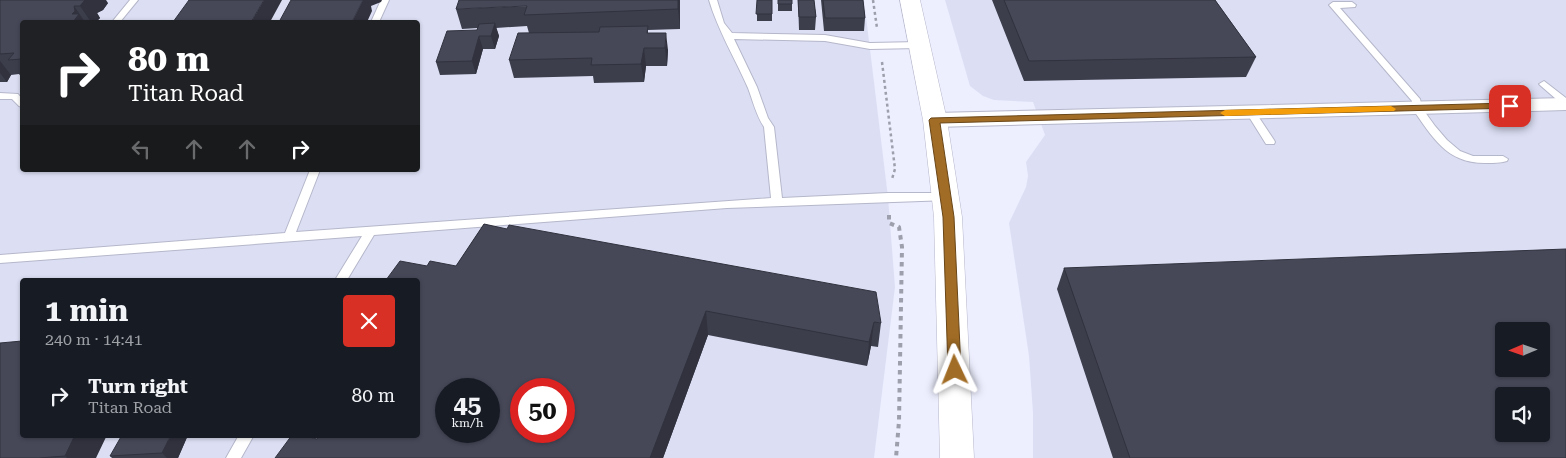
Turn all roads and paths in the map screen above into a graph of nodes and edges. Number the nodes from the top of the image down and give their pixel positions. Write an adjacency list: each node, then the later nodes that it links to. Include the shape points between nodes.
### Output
1 (134, 0): 7 (lane)
2 (385, 0): 8 (lane)
3 (713, 0): 9 (lane)
4 (873, 0): 11 (path)
5 (910, 0): 10 (main road)
6 (1352, 5): 16 (lane, via 1333,5 1417,101)
7 (118, 20)
8 (376, 20)
9 (728, 36): 11 (lane, via 825,38); 24 (lane, via 769,127)
10 (919, 45): 11 (lane); 18 (main road)
11 (880, 46): 22 (path, via 895,169)
12 (1544, 84): 15 (lane)
13 (0, 96): 14 (lane, via 15,96)
14 (20, 102)
15 (1566, 104): 16 (street)
16 (1417, 108): 17 (street); 20 (lane, via 1451,149 1462,156)
17 (1251, 112): 18 (street); 19 (lane)
18 (934, 120): 23 (main road)
19 (1270, 142)
20 (1503, 159)
21 (314, 172): 26 (lane)
22 (888, 197): 23 (lane); 24 (lane); 31 (path, via 890,223 899,228 902,247)
23 (945, 197): 32 (main road, via 949,227)
24 (777, 201): 25 (lane)
25 (372, 231): 26 (lane); 28 (lane)
26 (289, 237): 27 (lane)
27 (0, 259)
28 (343, 278)
29 (245, 438): 30 (lane)
30 (232, 458)
31 (896, 458)
32 (957, 458)

